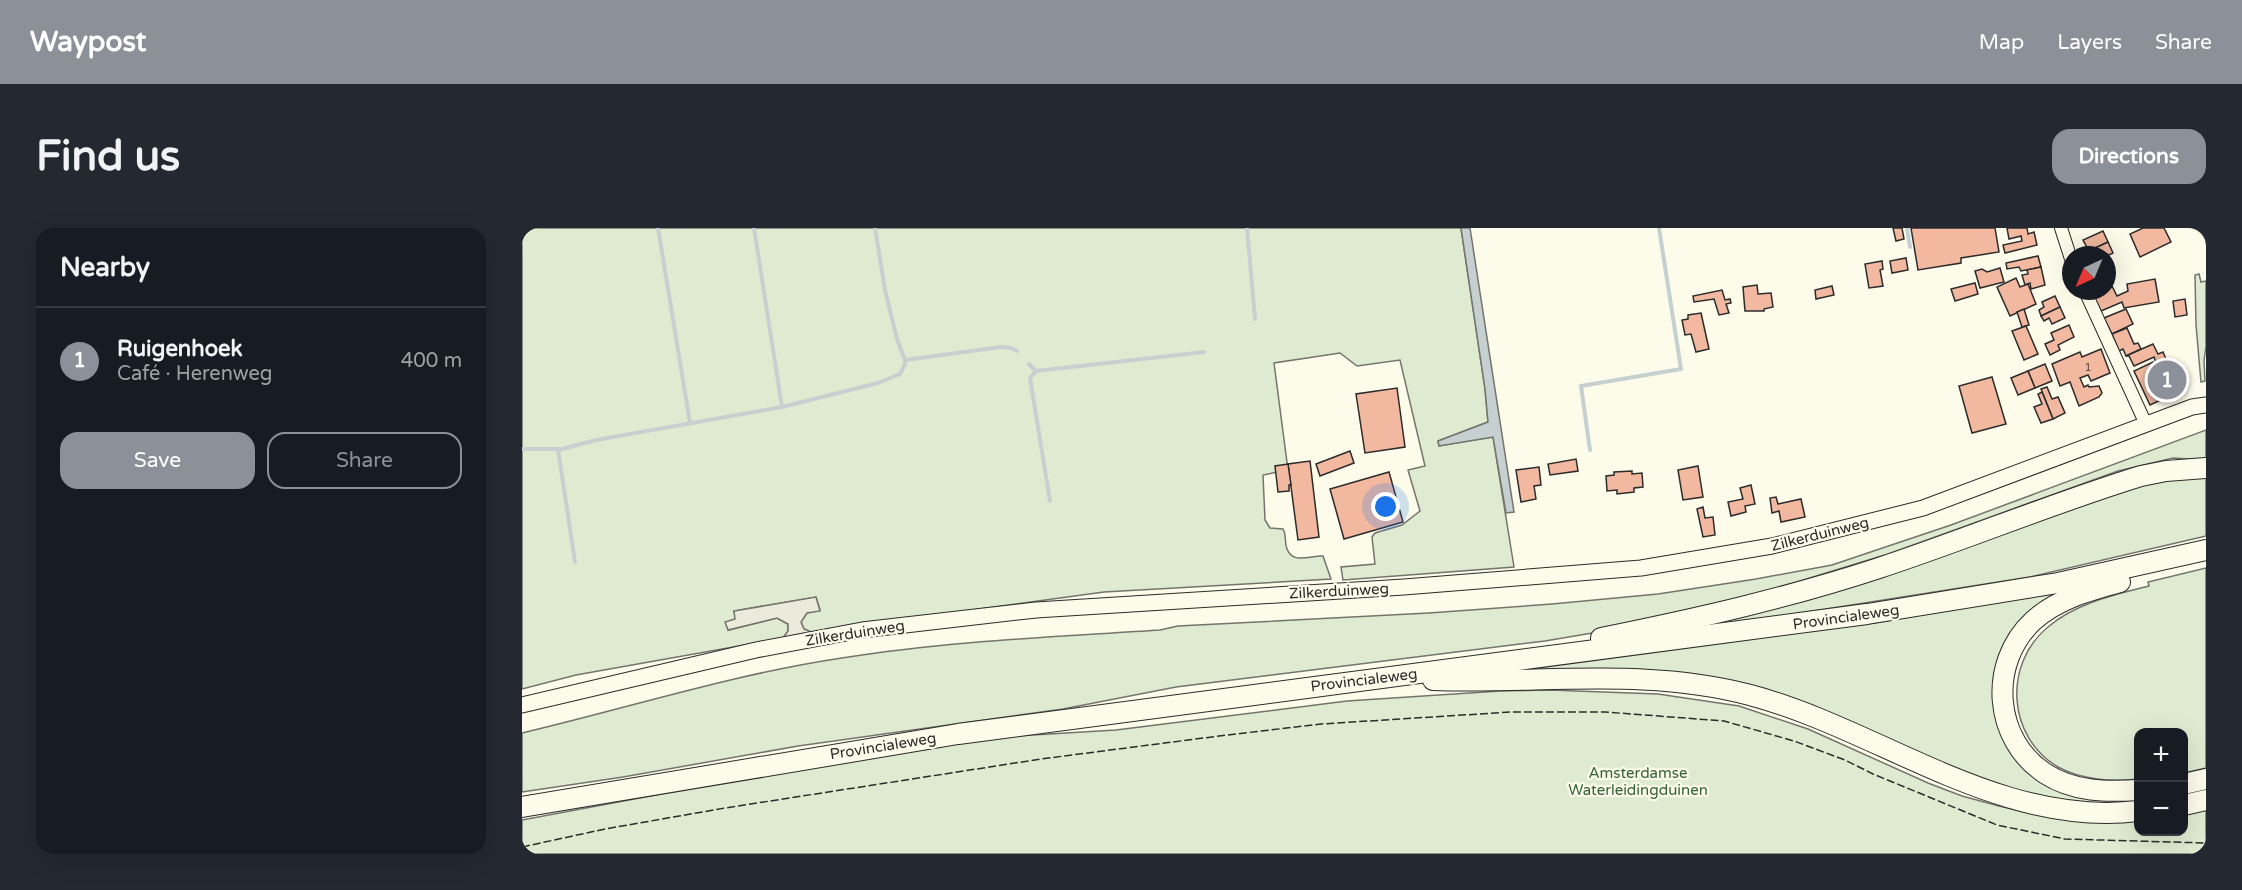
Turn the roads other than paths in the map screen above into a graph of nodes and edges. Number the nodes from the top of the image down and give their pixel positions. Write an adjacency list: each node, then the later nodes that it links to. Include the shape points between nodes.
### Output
1 (2061, 228): 2 (street)
2 (2067, 246)
3 (2089, 300): 6 (street)
4 (2206, 396): 5 (street, Zilkerduinweg)
5 (2199, 406): 6 (street, Zilkerduinweg)
6 (2143, 425): 11 (street, Zilkerduinweg, via 1923,508 1761,548 1641,568 1036,610 862,630 756,650)
7 (2206, 468): 9 (main road, via 2141,476 1828,584 1677,623 1587,641)
8 (2198, 551): 9 (main road, Provincialeweg, via 2058,583 1910,608); 14 (main road, via 2050,608 2017,640 2004,673 2002,701 2008,730 2032,763 2047,775 2083,789)
9 (1528, 659): 10 (main road, Provincialeweg)
10 (1373, 678): 17 (main road, Provincialeweg, via 958,734); 18 (main road, via 1611,678 1701,684 1804,712 1941,772 2013,798 2076,812)
11 (522, 705)
12 (2206, 779): 13 (main road)
13 (2188, 783)
14 (2134, 790)
15 (2206, 800): 16 (main road)
16 (2188, 804)
17 (522, 807)
18 (2134, 812)

